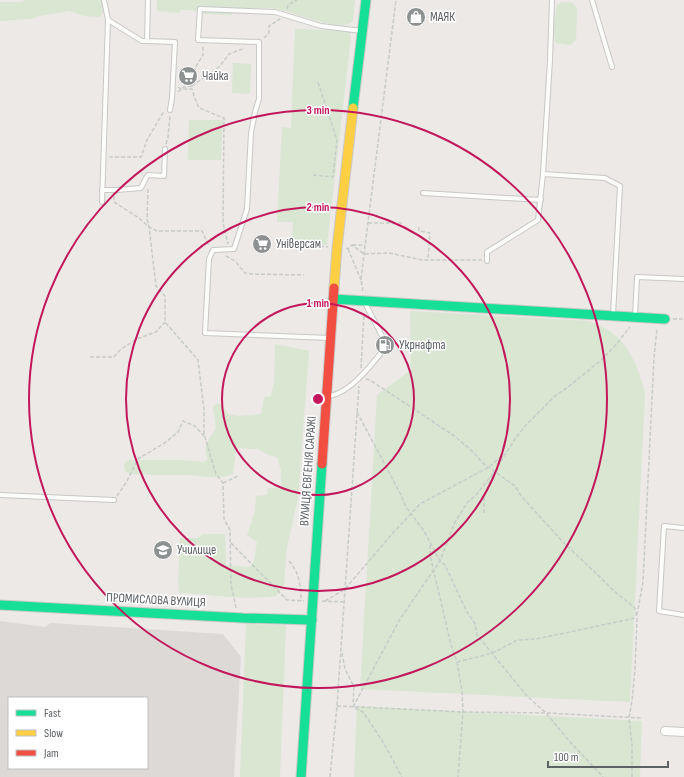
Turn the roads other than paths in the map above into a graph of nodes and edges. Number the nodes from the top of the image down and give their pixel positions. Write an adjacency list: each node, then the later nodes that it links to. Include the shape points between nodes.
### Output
1 (104, 0): 6 (lane)
2 (148, 0): 8 (lane)
3 (366, 0): 7 (main road, ВУЛИЦЯ ЄВГЕНІЯ САРАЖІ)
4 (552, 0): 12 (lane)
5 (592, 0): 9 (lane)
6 (108, 20): 8 (lane); 13 (lane)
7 (362, 31): 19 (main road, ВУЛИЦЯ ЄВГЕНІЯ САРАЖІ); 25 (lane, via 321,26 275,12 200,9 198,40 259,42 259,99 251,133 247,209 234,249 213,250 209,259 205,334)
8 (146, 41): 10 (lane, via 175,42)
9 (612, 67)
10 (170, 110)
11 (165, 149): 13 (lane, via 164,176 148,175 141,188)
12 (543, 174): 15 (lane); 21 (lane, via 605,178 620,186)
13 (102, 190): 16 (lane)
14 (423, 193): 15 (lane)
15 (541, 200): 17 (lane, via 538,220 487,252)
16 (102, 202)
17 (487, 261)
18 (684, 279): 22 (lane, via 637,277)
19 (333, 299): 20 (main road); 25 (main road, ВУЛИЦЯ ЄВГЕНІЯ САРАЖІ)
20 (365, 301): 21 (main road); 24 (lane)
21 (613, 316): 22 (main road)
22 (636, 317): 23 (main road)
23 (662, 319)
24 (382, 336)
25 (330, 338): 27 (main road, ВУЛИЦЯ ЄВГЕНІЯ САРАЖІ)
26 (382, 353): 27 (lane, via 360,378 334,396)
27 (326, 396): 33 (main road, ВУЛИЦЯ ЄВГЕНІЯ САРАЖІ)
28 (0, 495): 29 (lane)
29 (114, 500)
30 (684, 528): 32 (lane, via 664,526 659,611)
31 (0, 605): 33 (main road, ПРОМИСЛОВА ВУЛИЦЯ)
32 (684, 615)
33 (312, 620): 36 (main road, ВУЛИЦЯ ЄВГЕНІЯ САРАЖІ)
34 (665, 731): 35 (street)
35 (684, 732)
36 (301, 777)

